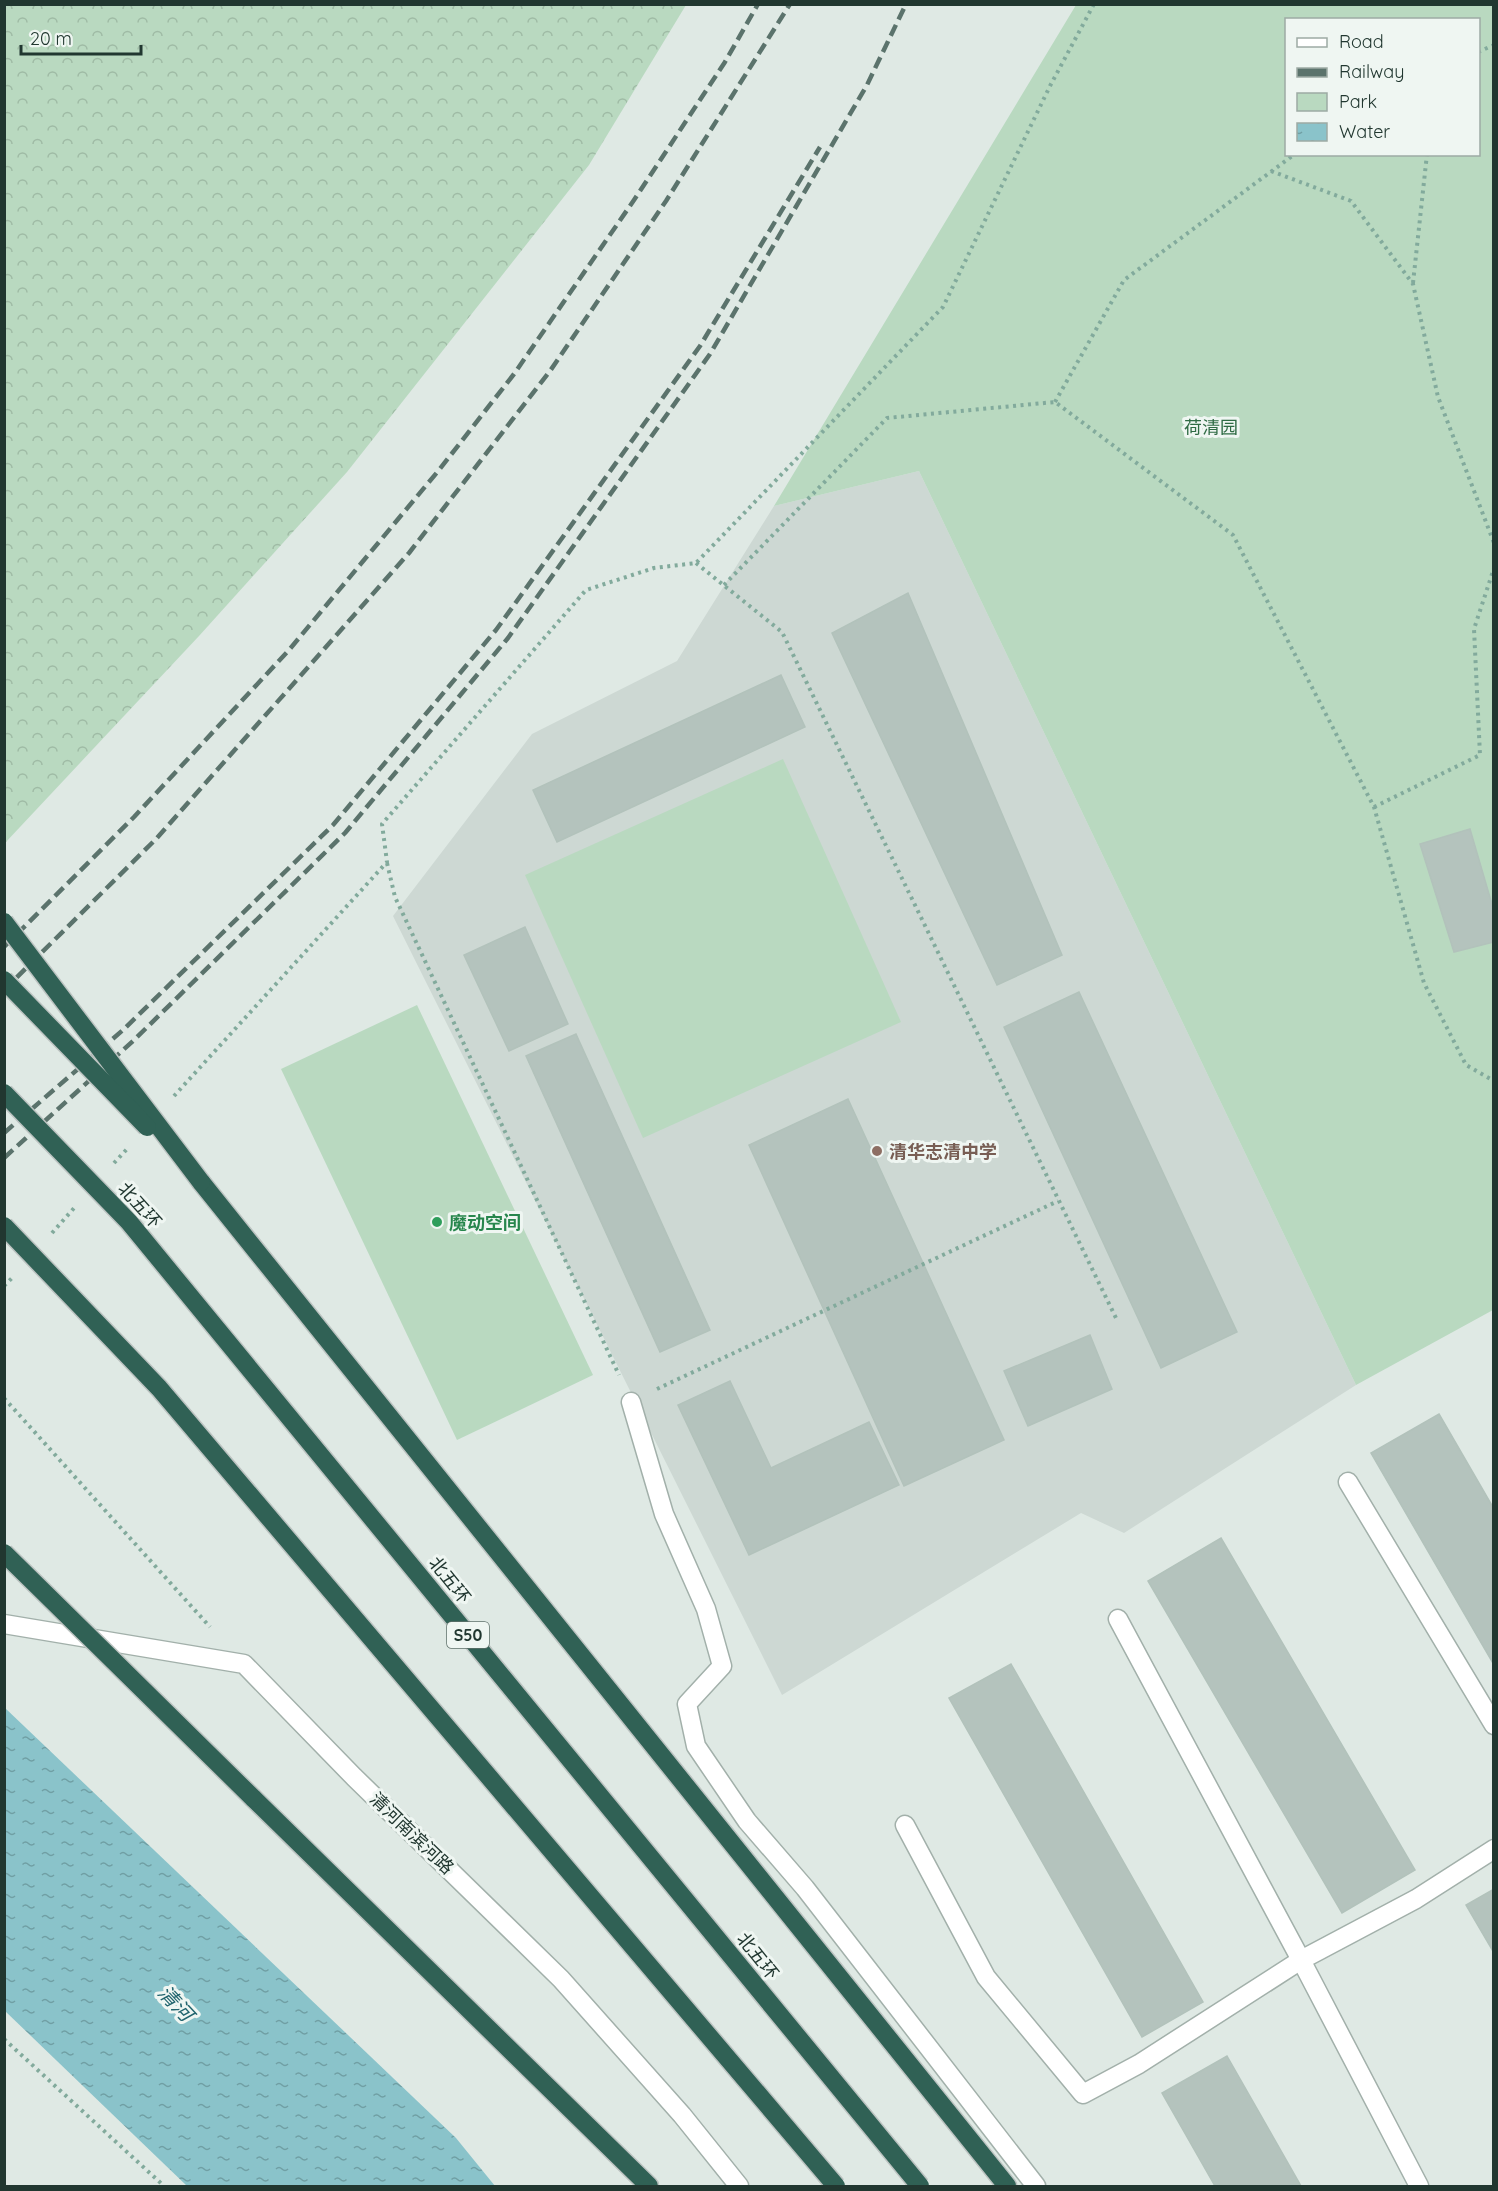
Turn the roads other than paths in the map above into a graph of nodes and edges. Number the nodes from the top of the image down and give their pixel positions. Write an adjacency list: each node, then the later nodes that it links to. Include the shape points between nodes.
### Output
1 (4, 922): 4 (highway, bridge)
2 (4, 981): 4 (highway, bridge)
3 (4, 1094): 18 (highway, 北五环 / S50, bridge, via 129,1222)
4 (201, 1182): 19 (highway)
5 (4, 1226): 17 (highway, bridge, via 159,1388)
6 (631, 1402): 20 (lane, via 664,1514 706,1610 722,1666 687,1704 696,1746 747,1821 805,1888)
7 (1348, 1482): 11 (lane)
8 (4, 1553): 15 (highway, bridge)
9 (1118, 1619): 14 (lane)
10 (4, 1624): 16 (lane, 清河南滨河路, via 244,1664 561,1979 682,2115)
11 (1494, 1725)
12 (905, 1826): 14 (lane, via 986,1977 1083,2094 1139,2064)
13 (1494, 1849): 14 (lane, via 1416,1899)
14 (1301, 1960): 21 (lane)
15 (649, 2187)
16 (739, 2187)
17 (836, 2187)
18 (920, 2187)
19 (1007, 2187)
20 (1036, 2187)
21 (1419, 2187)

